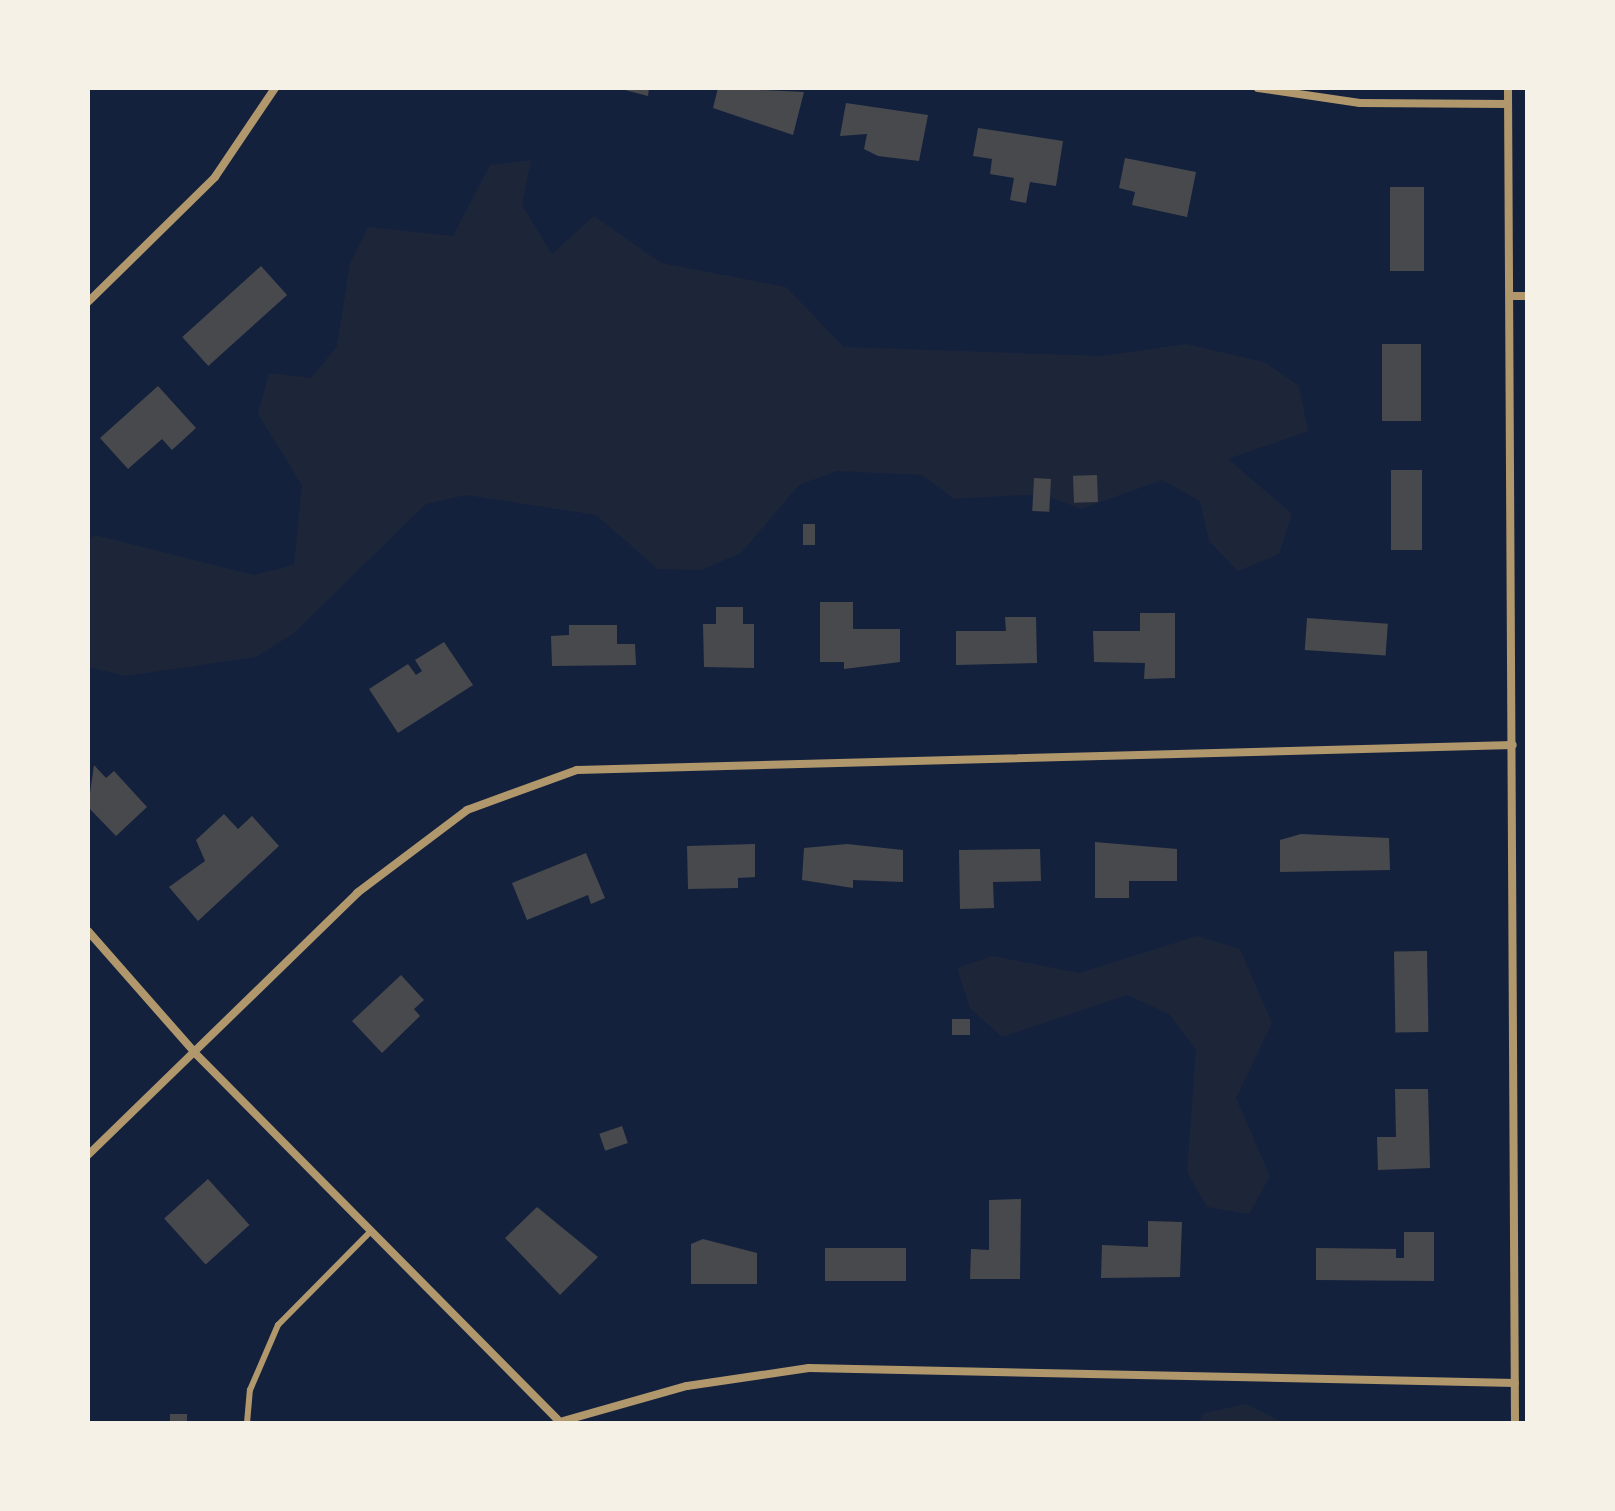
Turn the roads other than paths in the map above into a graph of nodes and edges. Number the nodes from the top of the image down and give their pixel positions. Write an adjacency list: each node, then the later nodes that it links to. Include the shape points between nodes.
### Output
1 (275, 88): 7 (street, via 215,177)
2 (1258, 88): 4 (street, via 1360,103)
3 (1508, 88): 4 (street)
4 (1508, 104): 5 (street)
5 (1510, 296): 6 (street); 8 (street)
6 (1527, 296)
7 (88, 302)
8 (1513, 745): 10 (street, via 577,770 467,810 357,893); 13 (street)
9 (88, 931): 10 (street)
10 (195, 1053): 11 (street); 12 (street)
11 (88, 1155)
12 (371, 1231): 14 (street); 15 (lane, via 278,1325 250,1390)
13 (1515, 1383): 14 (street, via 809,1368 687,1386); 16 (street)
14 (556, 1421)
15 (247, 1423)
16 (1515, 1423)

